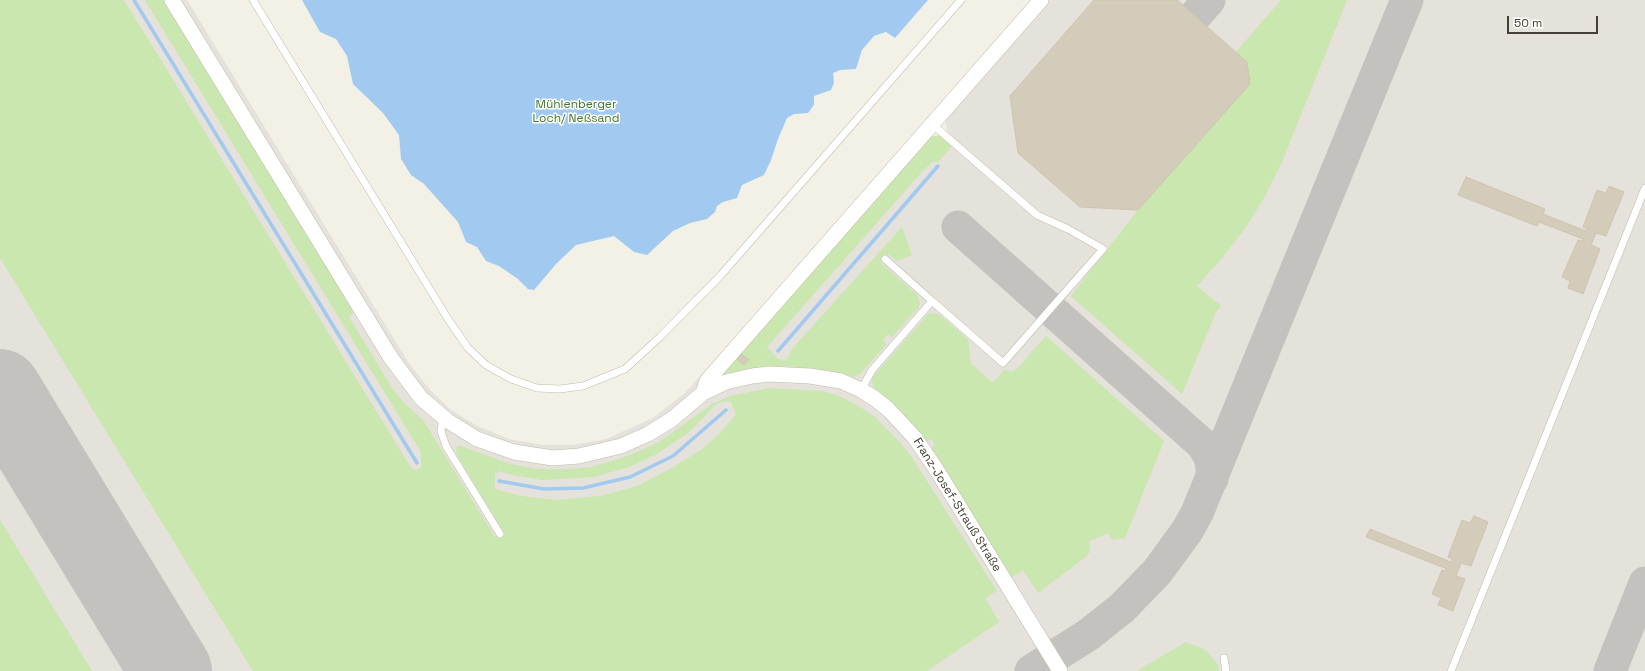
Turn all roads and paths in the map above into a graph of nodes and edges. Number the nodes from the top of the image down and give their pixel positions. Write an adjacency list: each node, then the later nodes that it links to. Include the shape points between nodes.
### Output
1 (172, 0): 11 (street, via 391,358 421,398)
2 (253, 0): 3 (lane, via 468,348 486,366 511,379 537,388 560,389 583,386 625,369 660,337 721,275)
3 (961, 0)
4 (1041, 0): 5 (street)
5 (932, 124): 8 (lane, via 1037,215 1102,249 1003,363); 10 (street, via 720,366 708,381)
6 (1645, 188): 16 (lane)
7 (885, 259): 8 (lane)
8 (932, 301): 9 (lane, via 872,370)
9 (861, 390): 10 (street, Franz-Josef-Strauß Straße, via 828,377 769,374 726,382); 14 (street, Franz-Josef-Strauß Straße, via 888,409 924,449)
10 (703, 393): 11 (street, via 671,420 634,441 609,450 569,457 534,456 504,450 463,432)
11 (443, 417): 12 (lane, via 442,431 446,446)
12 (500, 534)
13 (1224, 658): 15 (lane)
14 (1060, 671)
15 (1226, 671)
16 (1451, 671)

